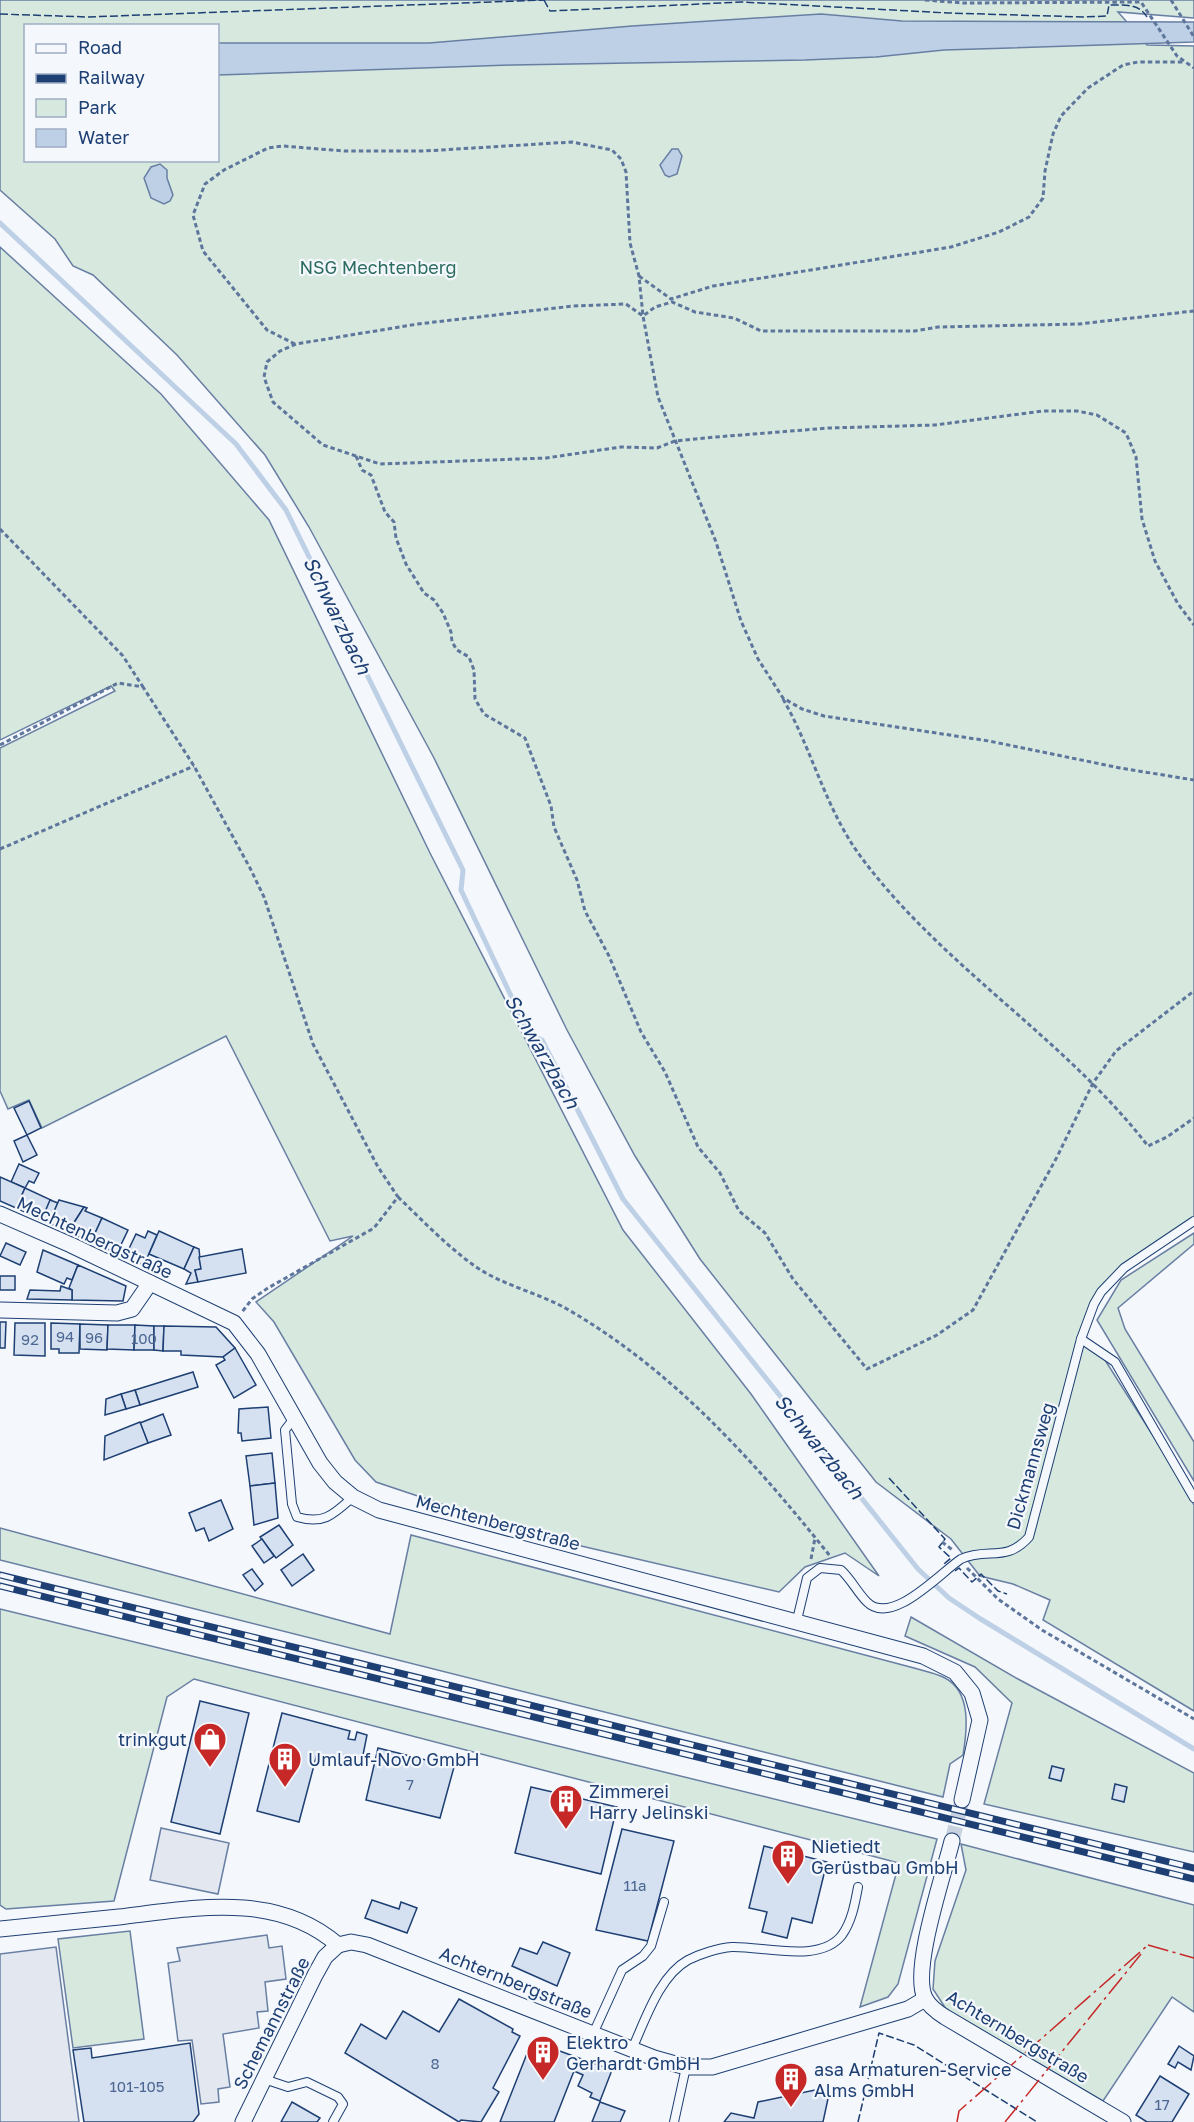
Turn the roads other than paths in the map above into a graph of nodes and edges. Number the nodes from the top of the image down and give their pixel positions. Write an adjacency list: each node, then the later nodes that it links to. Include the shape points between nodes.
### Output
1 (0, 1214): 3 (street, Mechtenbergstraße)
2 (1194, 1221): 5 (lane, Dickmannsweg, via 1112,1279 1094,1304)
3 (150, 1282): 4 (street, via 132,1309 117,1313); 6 (street, Mechtenbergstraße, via 234,1323 258,1354)
4 (0, 1310)
5 (1081, 1339): 8 (lane, via 1115,1362); 9 (lane, Dickmannsweg, via 1029,1537 1012,1552 970,1555 906,1602 880,1609 868,1604 840,1570 820,1568 804,1586)
6 (295, 1417): 7 (street, Mechtenbergstraße, via 320,1463); 7 (lane, via 285,1430 292,1504 297,1517 312,1521 331,1516)
7 (353, 1497): 9 (street, Mechtenbergstraße, via 409,1519)
8 (1194, 1498)
9 (797, 1620): 10 (street, Mechtenbergstraße, via 923,1656 955,1672 972,1693 980,1720)
10 (962, 1800)
11 (952, 1841): 16 (street, via 923,1955 921,1987)
12 (858, 1887): 18 (lane, via 850,1921 842,1936 831,1944 809,1951 730,1947 687,1961 671,1975)
13 (664, 1902): 17 (lane, via 651,1946 622,1970)
14 (0, 1929): 15 (street, via 225,1906 280,1912 304,1920)
15 (338, 1945): 17 (street, Achternbergstraße, via 367,1945); 20 (street, Schemannstraße, via 325,1957 315,1975)
16 (925, 1998): 19 (street, Achternbergstraße, via 908,2009 740,2060 712,2067); 24 (street, Achternbergstraße, via 945,2017)
17 (593, 2034): 18 (street, Achternbergstraße)
18 (632, 2049): 19 (street, Achternbergstraße)
19 (686, 2067): 23 (lane)
20 (264, 2079): 21 (street, Schemannstraße); 22 (lane, via 288,2087 307,2082 338,2097 342,2104)
21 (243, 2122)
22 (333, 2122)
23 (674, 2122)
24 (1123, 2122)

